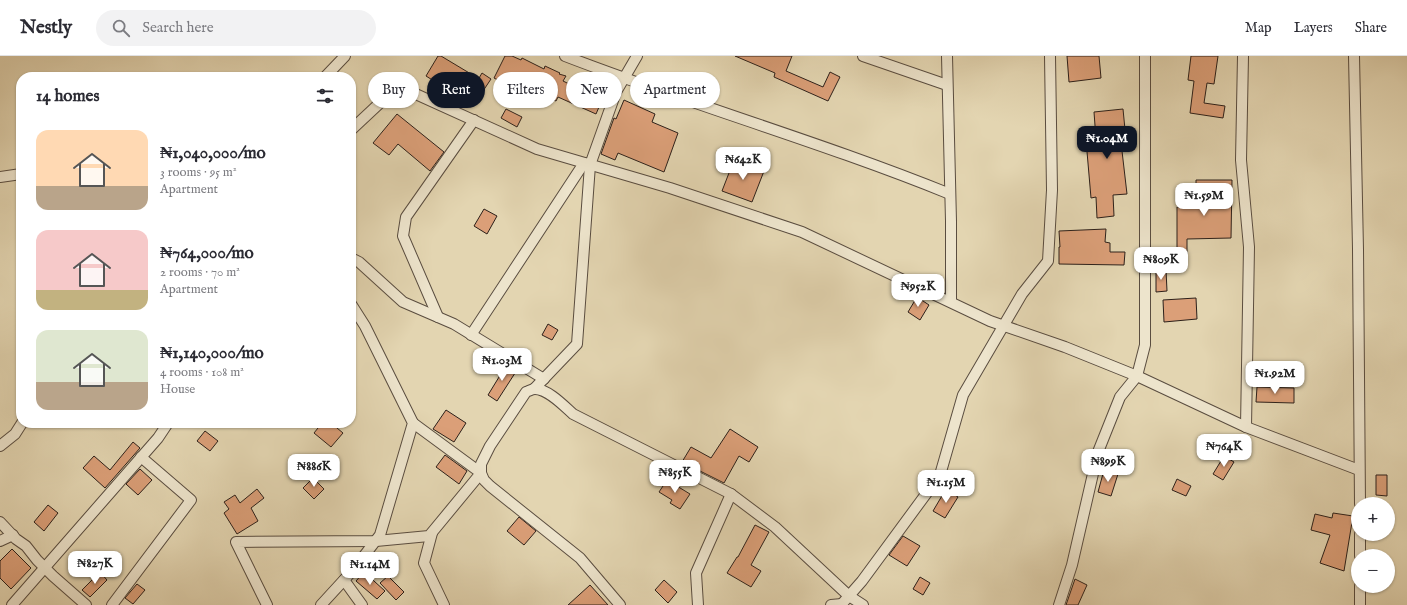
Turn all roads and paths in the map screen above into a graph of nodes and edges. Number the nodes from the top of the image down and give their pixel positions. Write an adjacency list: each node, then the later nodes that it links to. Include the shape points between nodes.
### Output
1 (344, 56): 10 (street)
2 (565, 56): 11 (street)
3 (637, 56): 11 (street)
4 (863, 56): 12 (street)
5 (947, 56): 12 (street)
6 (1050, 56): 23 (street, via 1052,190 1048,261 1022,294)
7 (1145, 56): 25 (street, via 1144,345)
8 (1243, 56): 31 (street, via 1241,160 1249,247)
9 (1354, 56): 34 (street)
10 (330, 72)
11 (624, 78): 15 (street); 18 (street, via 891,170)
12 (947, 85): 18 (street)
13 (474, 120): 14 (street, via 398,86); 15 (street, via 537,149); 22 (street, via 406,217 403,236)
14 (356, 126)
15 (587, 164): 20 (street, via 670,188 802,232); 24 (street); 26 (street, via 578,344)
16 (16, 175): 17 (street)
17 (0, 177)
18 (950, 194): 20 (street)
19 (356, 260): 22 (street, via 403,302)
20 (951, 302): 23 (street)
21 (356, 312): 28 (street)
22 (438, 317): 24 (street)
23 (1003, 325): 25 (street); 46 (street, via 963,395 940,475)
24 (471, 335): 26 (street)
25 (1137, 376): 31 (street); 59 (street, via 1120,397 1098,452 1072,565)
26 (544, 379): 27 (street)
27 (534, 389): 35 (street, via 526,392 490,446 481,464); 36 (street, via 542,390 573,414)
28 (413, 423): 35 (street); 41 (street, via 380,535)
29 (19, 428): 32 (street, via 16,434)
30 (165, 428): 33 (street)
31 (1246, 428): 34 (street)
32 (0, 446)
33 (141, 457): 43 (street); 50 (street, via 191,500)
34 (1359, 470): 37 (street)
35 (481, 473): 39 (street); 55 (street, via 490,486 580,558)
36 (731, 494): 46 (street, via 775,527); 56 (street, via 696,573)
37 (1360, 497)
38 (0, 522): 40 (street)
39 (432, 533): 41 (street, via 430,536); 54 (street, via 424,563)
40 (13, 535): 42 (street); 43 (street)
41 (376, 541): 44 (street); 51 (street, via 236,542)
42 (0, 542)
43 (44, 568): 48 (street); 49 (street)
44 (344, 580): 52 (street); 53 (street)
45 (1360, 593): 60 (street)
46 (849, 596): 47 (street); 58 (street)
47 (842, 604): 57 (street)
48 (12, 605)
49 (86, 605)
50 (112, 605)
51 (268, 605)
52 (321, 605)
53 (362, 605)
54 (444, 605)
55 (620, 605)
56 (698, 605)
57 (831, 605)
58 (863, 605)
59 (1060, 605)
60 (1360, 605)

